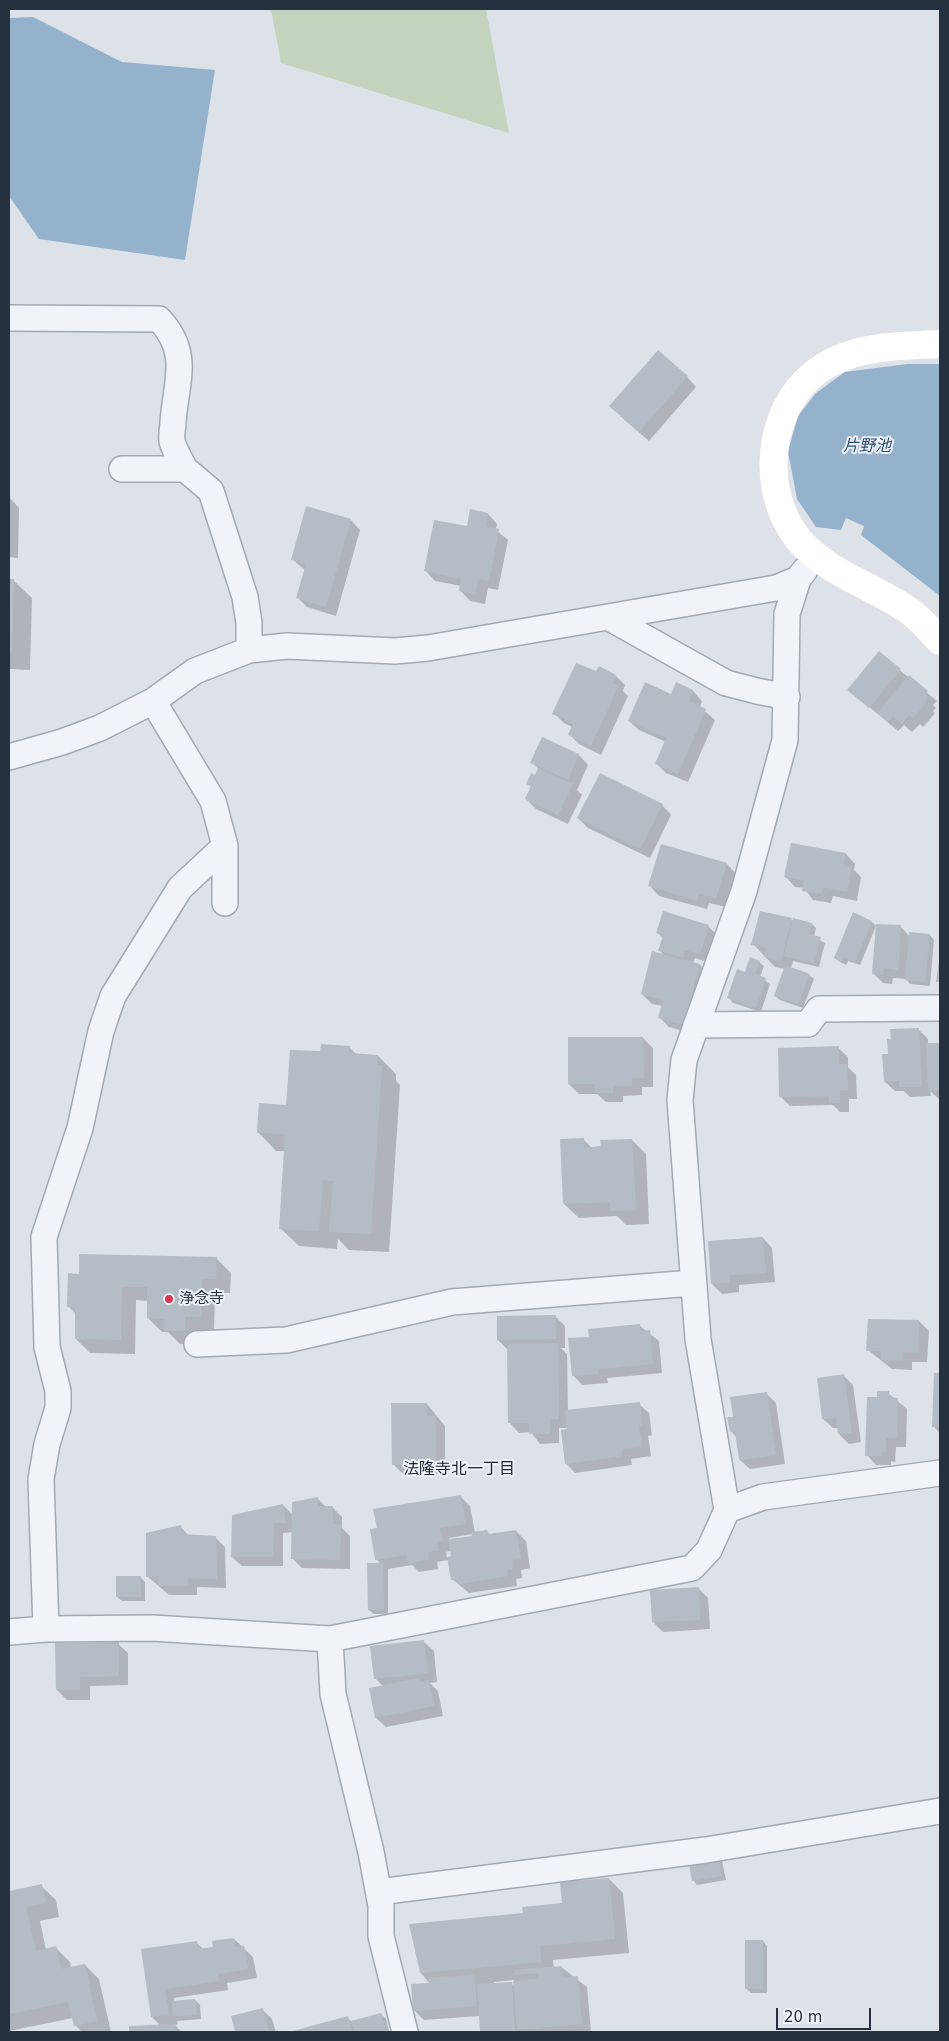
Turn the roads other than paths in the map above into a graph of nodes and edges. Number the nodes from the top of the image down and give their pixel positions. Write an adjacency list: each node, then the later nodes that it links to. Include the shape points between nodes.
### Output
1 (9, 318): 4 (street, via 159,319 172,332 179,352 172,441)
2 (940, 344): 5 (street, via 887,346 850,356 816,372 794,397 777,431 773,462 776,488 785,518 799,540)
3 (122, 469): 4 (street)
4 (185, 469): 9 (street, via 211,491 245,597 249,622)
5 (815, 555): 6 (street); 8 (street, via 909,610)
6 (798, 579): 7 (street, via 776,588); 10 (street, via 787,614)
7 (608, 617): 9 (street, via 395,652 287,646); 10 (street, via 726,682 756,692)
8 (940, 641)
9 (248, 650): 11 (street, via 195,671)
10 (787, 697): 16 (street, via 785,740 770,800 744,891)
11 (153, 701): 12 (street, via 100,728); 13 (street, via 213,801)
12 (9, 757)
13 (225, 846): 14 (street); 21 (street, via 180,888 113,996 101,1031 80,1128 44,1237 47,1347 58,1391 58,1408 41,1479)
14 (225, 903)
15 (940, 1008): 16 (street, via 819,1009 808,1024)
16 (696, 1025): 17 (street, via 684,1060 680,1100)
17 (693, 1283): 18 (street, via 452,1302 286,1340); 20 (street, via 698,1339)
18 (197, 1344)
19 (940, 1473): 20 (street, via 763,1497)
20 (727, 1510): 23 (street, via 709,1550 692,1568)
21 (46, 1629): 22 (street); 23 (street, via 152,1628)
22 (9, 1632)
23 (330, 1639): 25 (street, via 333,1694 358,1790)
24 (940, 1811): 25 (street, via 706,1850)
25 (379, 1892): 26 (street, via 381,1936)
26 (406, 2032)

